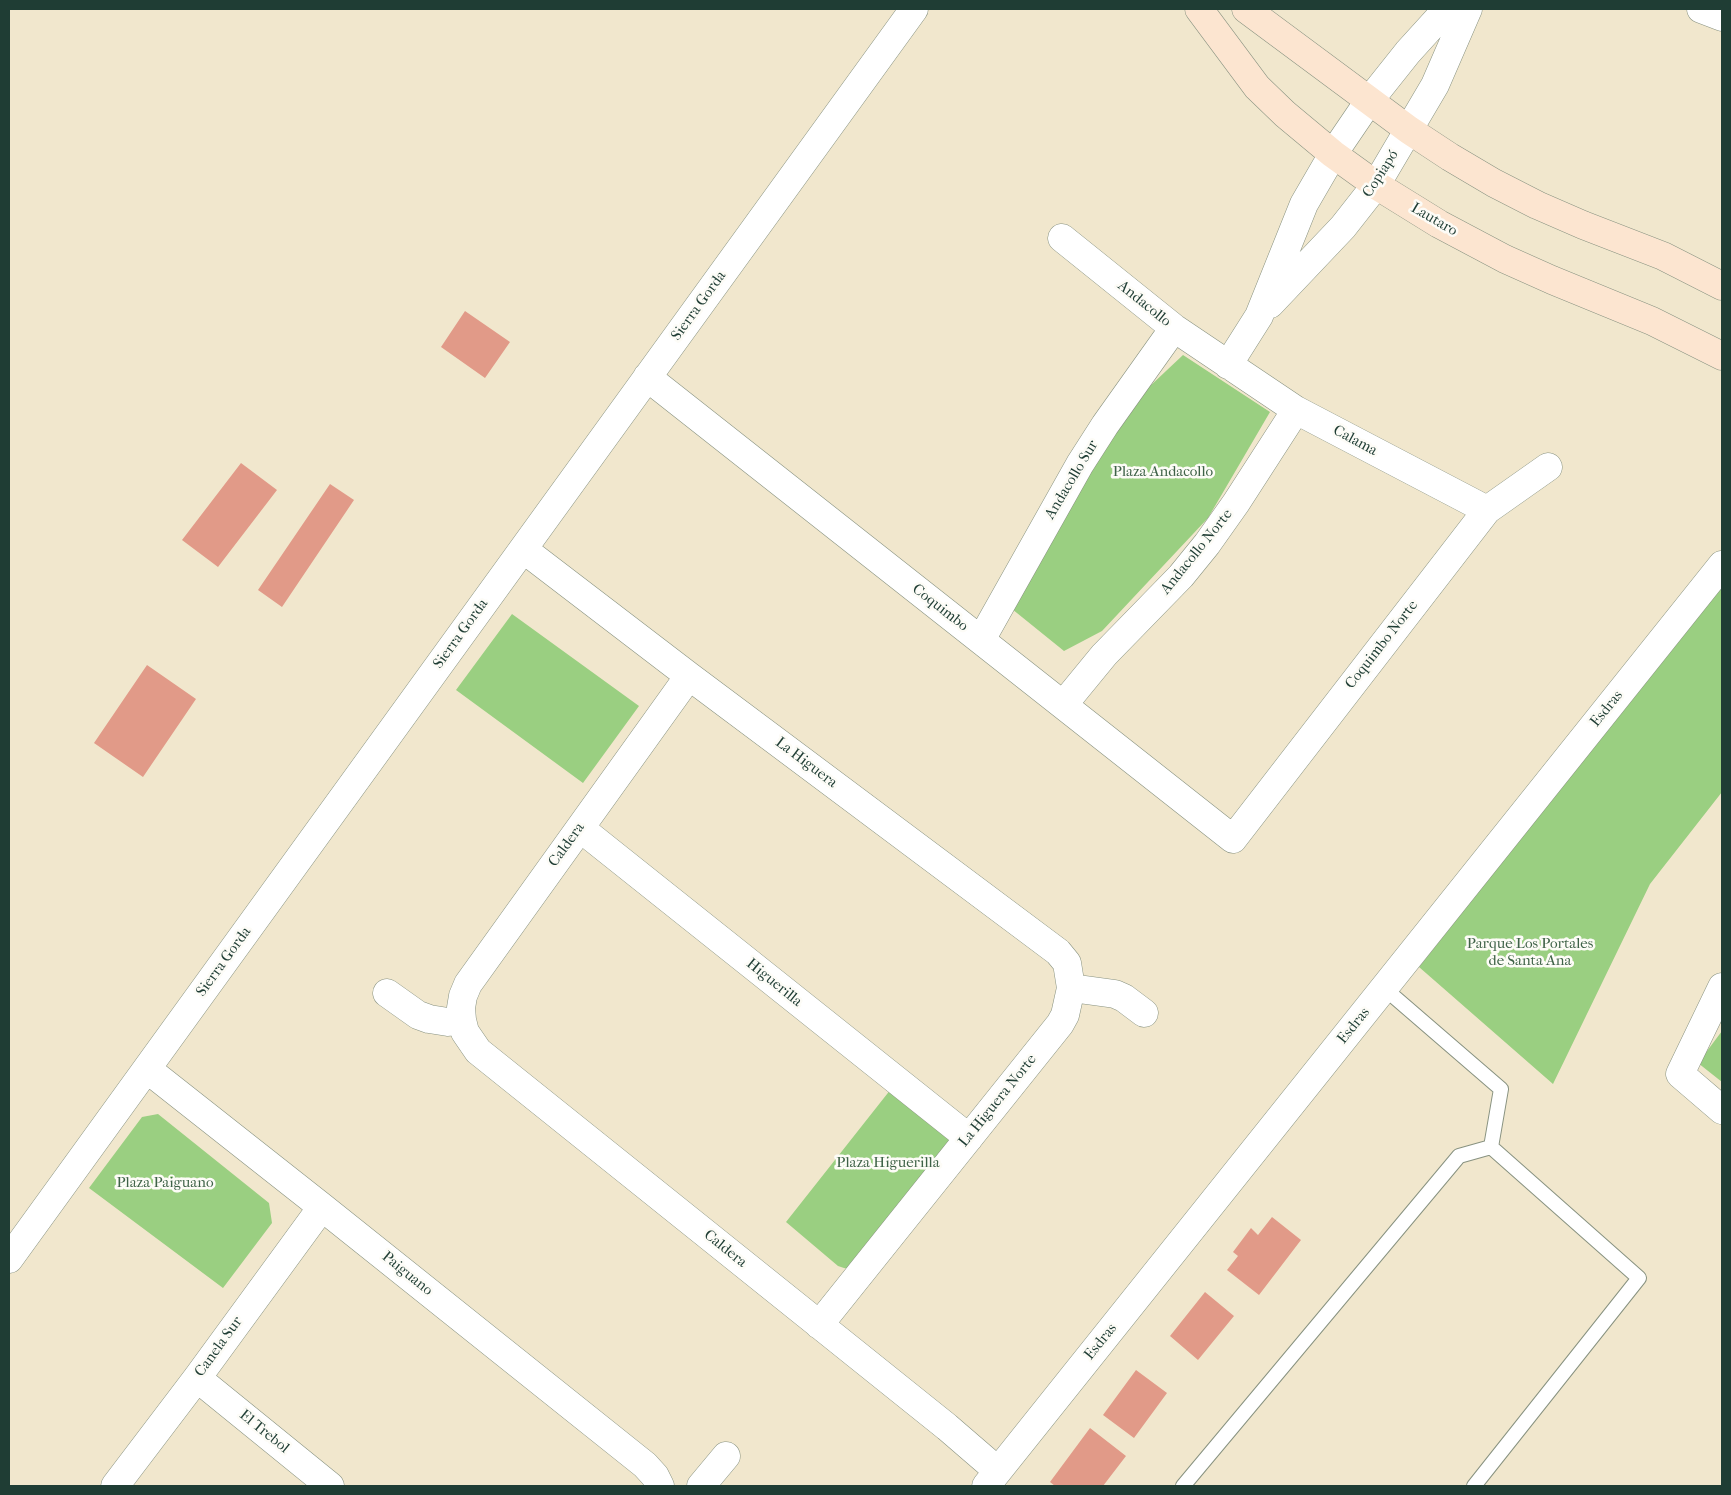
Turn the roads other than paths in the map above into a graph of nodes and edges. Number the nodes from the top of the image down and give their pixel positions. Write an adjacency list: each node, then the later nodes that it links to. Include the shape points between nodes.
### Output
1 (914, 9): 18 (street, Sierra Gorda)
2 (1199, 9): 10 (street, Lautaro, via 1257,87)
3 (1246, 9): 8 (street)
4 (1447, 9): 8 (street, Copiapó)
5 (1468, 9): 9 (street, Copiapó, via 1435,85)
6 (1701, 9): 7 (street)
7 (1722, 17)
8 (1369, 100): 9 (street); 10 (street, Copiapó)
9 (1409, 130): 11 (street, Copiapó); 13 (street, via 1494,183 1538,205 1663,256)
10 (1333, 154): 11 (street, Lautaro); 14 (street, Copiapó, via 1304,204)
11 (1376, 185): 14 (street, Copiapó, via 1343,227); 16 (street, Lautaro, via 1505,259 1652,321)
12 (1062, 238): 15 (street, Andacollo)
13 (1722, 286)
14 (1259, 316): 17 (street, Copiapó)
15 (1174, 328): 17 (street, Andacollo); 24 (street, Andacollo Sur, via 1080,464)
16 (1722, 356)
17 (1228, 365): 19 (street, Calama)
18 (647, 377): 22 (street, Sierra Gorda); 24 (street, Coquimbo)
19 (1296, 410): 21 (street, Calama); 26 (street, Andacollo Norte, via 1202,550 1104,655)
20 (1548, 467): 21 (street, Coquimbo Norte)
21 (1487, 510): 28 (street, Coquimbo Norte)
22 (523, 549): 25 (street, La Higuera); 35 (street, Sierra Gorda)
23 (1722, 565): 31 (street, Esdras)
24 (981, 640): 26 (street, Coquimbo)
25 (689, 676): 27 (street, Caldera); 30 (street, La Higuera, via 1058,952 1067,963)
26 (1063, 705): 28 (street, Coquimbo)
27 (580, 828): 34 (street, Caldera, via 468,984 462,1002); 37 (street, Higuerilla)
28 (1233, 839)
29 (1722, 987): 36 (street, via 1680,1074)
30 (1071, 988): 33 (street, via 1115,994); 37 (street, La Higuera Norte, via 1060,1024)
31 (1384, 988): 38 (lane, via 1501,1089); 44 (street, Esdras)
32 (387, 993): 34 (street, via 429,1019)
33 (1144, 1013)
34 (462, 1020): 41 (street, Caldera, via 465,1032 478,1051)
35 (147, 1069): 39 (street, Paiguano); 40 (street, Sierra Gorda)
36 (1722, 1110)
37 (969, 1138): 41 (street, La Higuera Norte)
38 (1491, 1147): 49 (lane, via 1459,1156); 50 (lane, via 1638,1278)
39 (322, 1207): 42 (street, Canela Sur); 47 (street, Paiguano, via 645,1465)
40 (9, 1260)
41 (820, 1325): 44 (street, Caldera, via 947,1427)
42 (197, 1378): 45 (street, Canela Sur); 46 (street, El Trebol)
43 (726, 1456): 48 (street)
44 (992, 1479)
45 (115, 1486)
46 (330, 1486)
47 (660, 1486)
48 (701, 1486)
49 (1183, 1486)
50 (1474, 1486)

